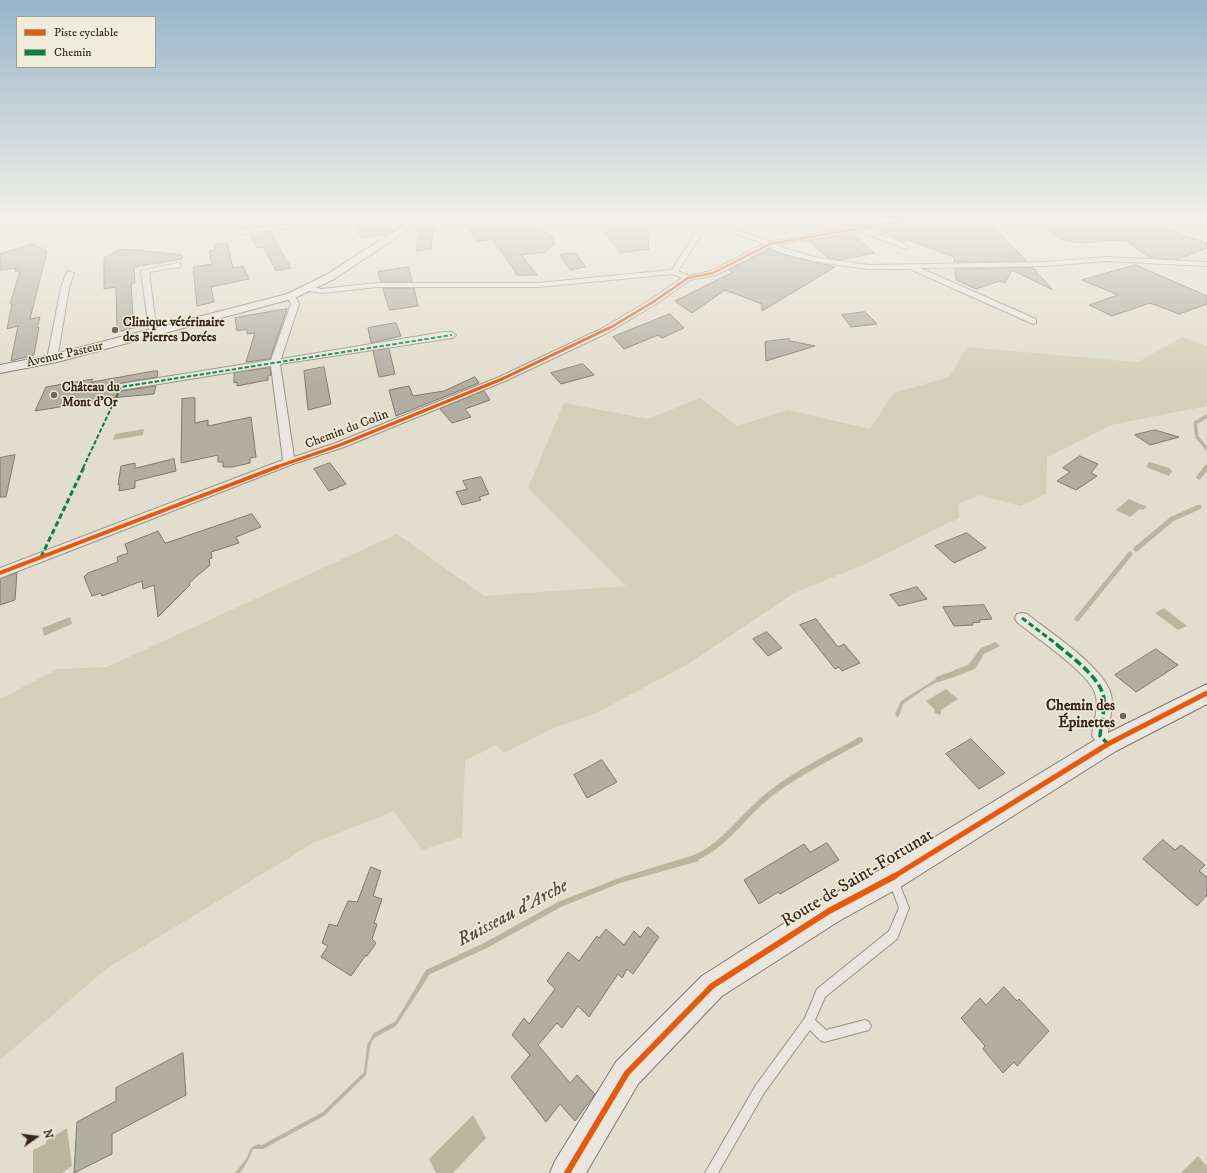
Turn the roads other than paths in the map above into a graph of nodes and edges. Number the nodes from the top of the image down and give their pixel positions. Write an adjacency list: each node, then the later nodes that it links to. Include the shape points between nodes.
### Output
1 (69, 276): 14 (street)
2 (146, 276): 12 (street)
3 (332, 276): 9 (main road, Avenue Pasteur)
4 (635, 276): 9 (street, via 538,285 377,285 322,291)
5 (683, 276): 8 (street)
6 (699, 276): 8 (street)
7 (930, 276): 11 (street)
8 (688, 278): 18 (street, Chemin du Colin, via 604,331 502,379 340,445)
9 (308, 288): 10 (main road, Avenue Pasteur)
10 (291, 296): 12 (main road, Avenue Pasteur); 15 (street, via 295,304)
11 (1033, 321)
12 (153, 334): 14 (main road, Avenue Pasteur)
13 (452, 335): 15 (street)
14 (52, 360): 16 (main road, Avenue Pasteur)
15 (275, 362): 17 (street); 18 (street)
16 (0, 369)
17 (121, 386)
18 (289, 462): 19 (street, Chemin du Colin)
19 (0, 573)
20 (1022, 618): 22 (street, via 1086,670 1103,691 1100,736)
21 (1207, 693): 22 (main road, Route de Saint-Fortunat)
22 (1108, 744): 23 (main road, Route de Saint-Fortunat)
23 (893, 877): 24 (lane, via 904,908 893,935 821,993); 26 (main road, Route de Saint-Fortunat, via 828,911 712,986 627,1073)
24 (809, 1022): 25 (lane, via 824,1036); 27 (lane, via 760,1089)
25 (865, 1026)
26 (567, 1173)
27 (711, 1173)

